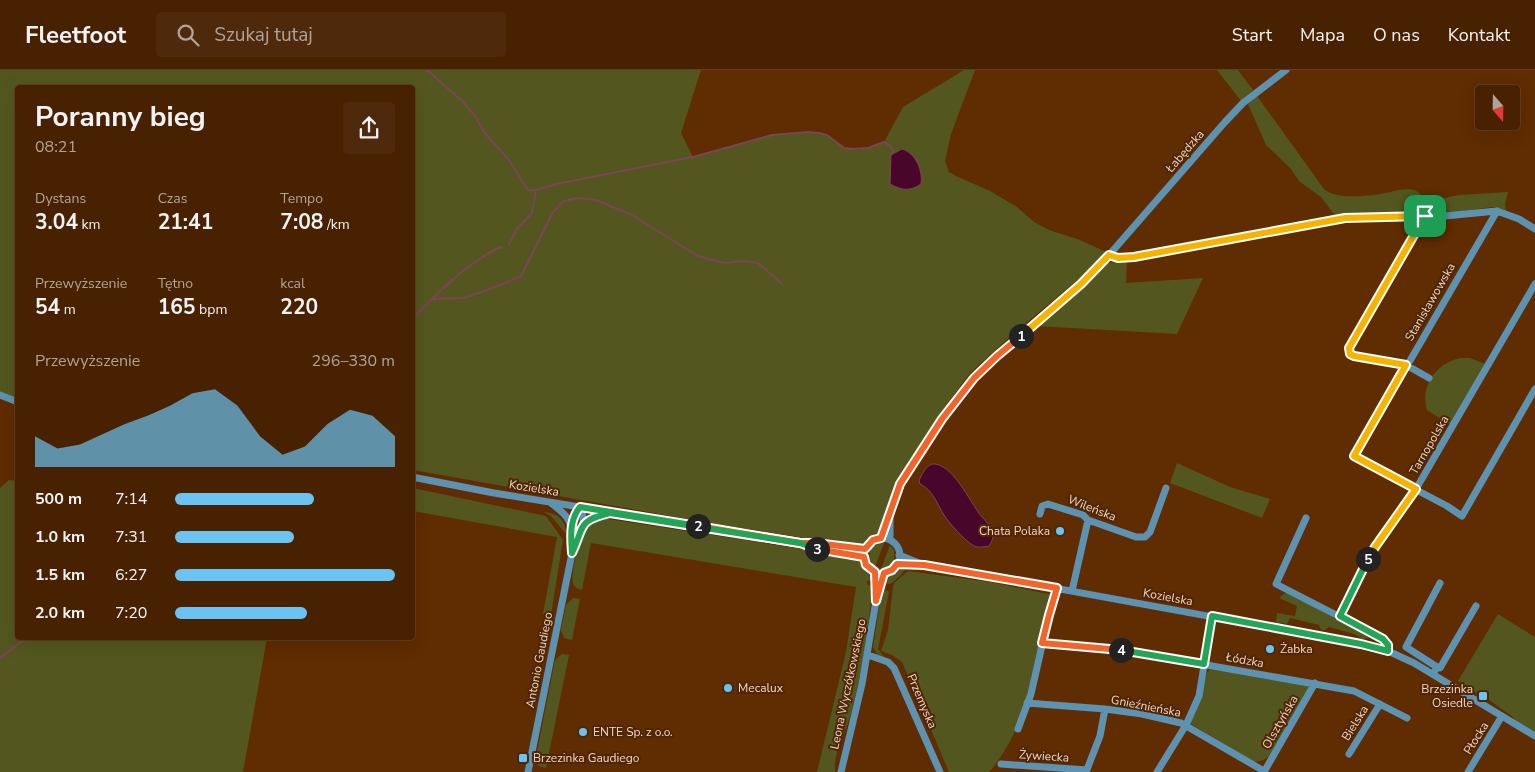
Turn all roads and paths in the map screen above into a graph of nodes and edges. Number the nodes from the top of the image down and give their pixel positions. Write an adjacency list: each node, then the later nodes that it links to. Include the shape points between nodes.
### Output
1 (1286, 70): 5 (street, Łabędzka, via 1243,103)
2 (1497, 211): 3 (street); 4 (street); 7 (street, Stanisławowska)
3 (1425, 216): 5 (street, via 1345,218 1134,257); 7 (street, via 1349,348 1354,356)
4 (1535, 229)
5 (1109, 255): 18 (street, Łabędzka, via 967,386 903,478)
6 (1535, 284): 14 (street, Tarnopolska)
7 (1406, 365): 8 (street); 14 (street, Stanisławowska, via 1354,456)
8 (1429, 378)
9 (1535, 389): 14 (street, via 1462,516)
10 (0, 395): 11 (street)
11 (15, 401)
12 (415, 479): 15 (street, Kozielska)
13 (1166, 488): 21 (street, Wileńska, via 1148,535 1136,537)
14 (1416, 489): 41 (street, Tarnopolska, via 1375,547)
15 (550, 502): 16 (street, Kozielska); 23 (street, via 565,514)
16 (580, 507): 17 (street, Kozielska); 22 (street, Antonio Gaudiego, via 584,518); 23 (street, Antonio Gaudiego)
17 (610, 513): 22 (street); 26 (street, Kozielska)
18 (890, 513): 24 (street); 25 (street)
19 (1040, 514): 21 (street, Wileńska, via 1042,506 1048,504 1083,515)
20 (1306, 518): 41 (street, via 1276,584)
21 (1088, 520): 37 (street)
22 (582, 525): 28 (street, Antonio Gaudiego)
23 (571, 526): 28 (street, Antonio Gaudiego)
24 (881, 538): 25 (street); 27 (street, via 873,540)
25 (890, 540): 29 (street, via 897,546)
26 (800, 543): 27 (street, Kozielska); 30 (street, Kozielska, via 814,549)
27 (865, 549): 30 (street)
28 (572, 553): 62 (street, Antonio Gaudiego)
29 (899, 555): 31 (street); 32 (street, Kozielska)
30 (864, 557): 33 (street, via 866,565)
31 (897, 564): 32 (street, Kozielska); 34 (street)
32 (924, 565): 36 (street, Kozielska)
33 (875, 572): 34 (street); 38 (street, Leona Wyczółkowskiego)
34 (884, 573): 38 (street, Leona Wyczółkowskiego)
35 (1440, 583): 46 (street, via 1406,648)
36 (1057, 588): 37 (street, Kozielska); 42 (street)
37 (1072, 591): 40 (street, Kozielska)
38 (876, 601): 44 (street, Leona Wyczółkowskiego)
39 (1476, 606): 46 (street)
40 (1212, 616): 43 (street, Kozielska); 45 (street)
41 (1340, 616): 43 (street, via 1383,639)
42 (1042, 643): 45 (street, Łódzka, via 1116,649); 49 (street, via 1032,694)
43 (1388, 651): 47 (street, Kozielska)
44 (868, 655): 63 (street, Leona Wyczółkowskiego); 64 (street, Przemyska, via 888,662 894,668)
45 (1204, 664): 48 (street, Łódzka); 54 (street, via 1199,696)
46 (1438, 667): 47 (street)
47 (1433, 674): 52 (street, Kozielska)
48 (1315, 683): 50 (street, Łódzka, via 1354,691); 58 (street, Olsztyńska)
49 (1026, 703): 51 (street, Gnieźnieńska); 55 (street)
50 (1380, 704): 53 (street, Łódzka); 57 (street, Bielska)
51 (1104, 709): 54 (street, Gnieźnieńska); 61 (street, Żywiecka, via 1100,736)
52 (1502, 716): 56 (street, Kozielska); 67 (street, Płocka)
53 (1407, 718)
54 (1186, 725): 59 (street, Gnieźnieńska); 65 (street)
55 (1018, 729)
56 (1535, 736)
57 (1349, 754)
58 (1272, 758): 59 (street, via 1259,764); 66 (street, Olsztyńska)
59 (1252, 763): 66 (street, Gnieźnieńska)
60 (1001, 764): 61 (street, Żywiecka)
61 (1086, 771)
62 (528, 772)
63 (841, 772)
64 (940, 772)
65 (1157, 772)
66 (1264, 772)
67 (1468, 772)

